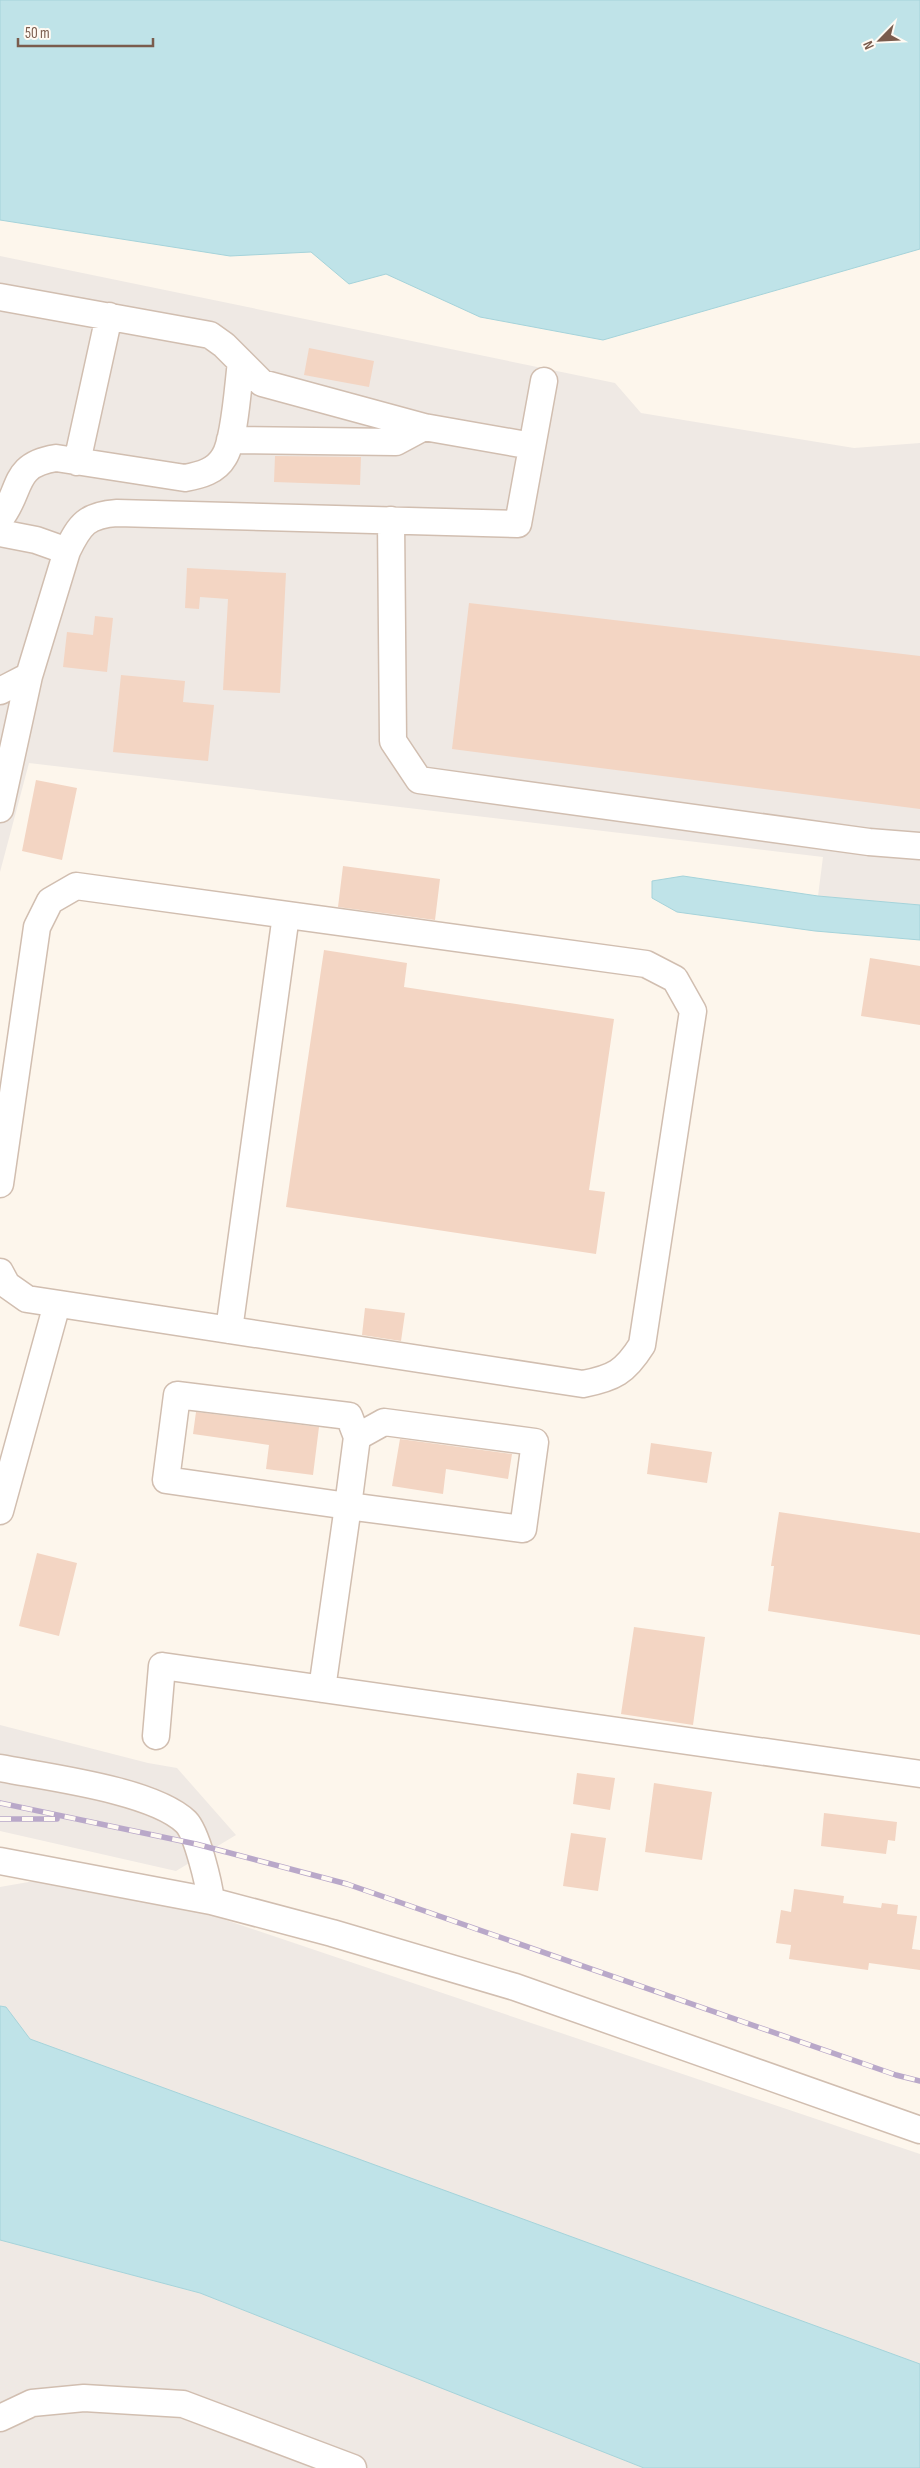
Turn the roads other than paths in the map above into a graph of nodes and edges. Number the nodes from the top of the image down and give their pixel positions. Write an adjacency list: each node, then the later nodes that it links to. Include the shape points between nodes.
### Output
1 (0, 297): 2 (street)
2 (109, 316): 3 (street, via 210,335); 8 (street)
3 (241, 362): 5 (street, via 262,383); 6 (street)
4 (544, 381): 7 (street)
5 (424, 427): 6 (street, via 396,442); 7 (street)
6 (230, 440): 8 (street, via 225,456 214,468 185,478)
7 (532, 446): 10 (street, via 518,524)
8 (77, 462): 9 (street, via 56,458 31,465 21,476)
9 (0, 519)
10 (391, 520): 12 (street, via 99,515 86,521 75,534); 18 (street, via 393,742 420,780 869,842)
11 (0, 533): 12 (street)
12 (68, 551): 13 (street)
13 (29, 676): 14 (street); 15 (street)
14 (0, 691)
15 (9, 726): 16 (street)
16 (4, 774): 17 (street)
17 (0, 809)
18 (920, 846)
19 (286, 915): 20 (street, via 76,886 50,901 37,927); 23 (street); 23 (street, via 646,964 675,979 692,1011 642,1345 630,1365 604,1380 583,1384)
20 (0, 1184)
21 (0, 1272): 22 (street, via 7,1285 26,1300)
22 (57, 1304): 23 (street); 26 (street)
23 (229, 1330)
24 (357, 1437): 25 (street); 25 (street, via 384,1422 535,1442 523,1529); 25 (street, via 349,1416 177,1395 166,1480)
25 (348, 1506): 27 (street)
26 (0, 1511)
27 (322, 1689): 28 (street, via 162,1666); 30 (street)
28 (156, 1736)
29 (0, 1768): 32 (street, via 140,1797 187,1822 208,1878)
30 (920, 1774)
31 (5, 1865): 32 (street)
32 (211, 1901): 33 (street, via 515,1987)
33 (920, 2130)
34 (0, 2418): 35 (street, via 32,2403 84,2398 183,2404)
35 (353, 2468)

